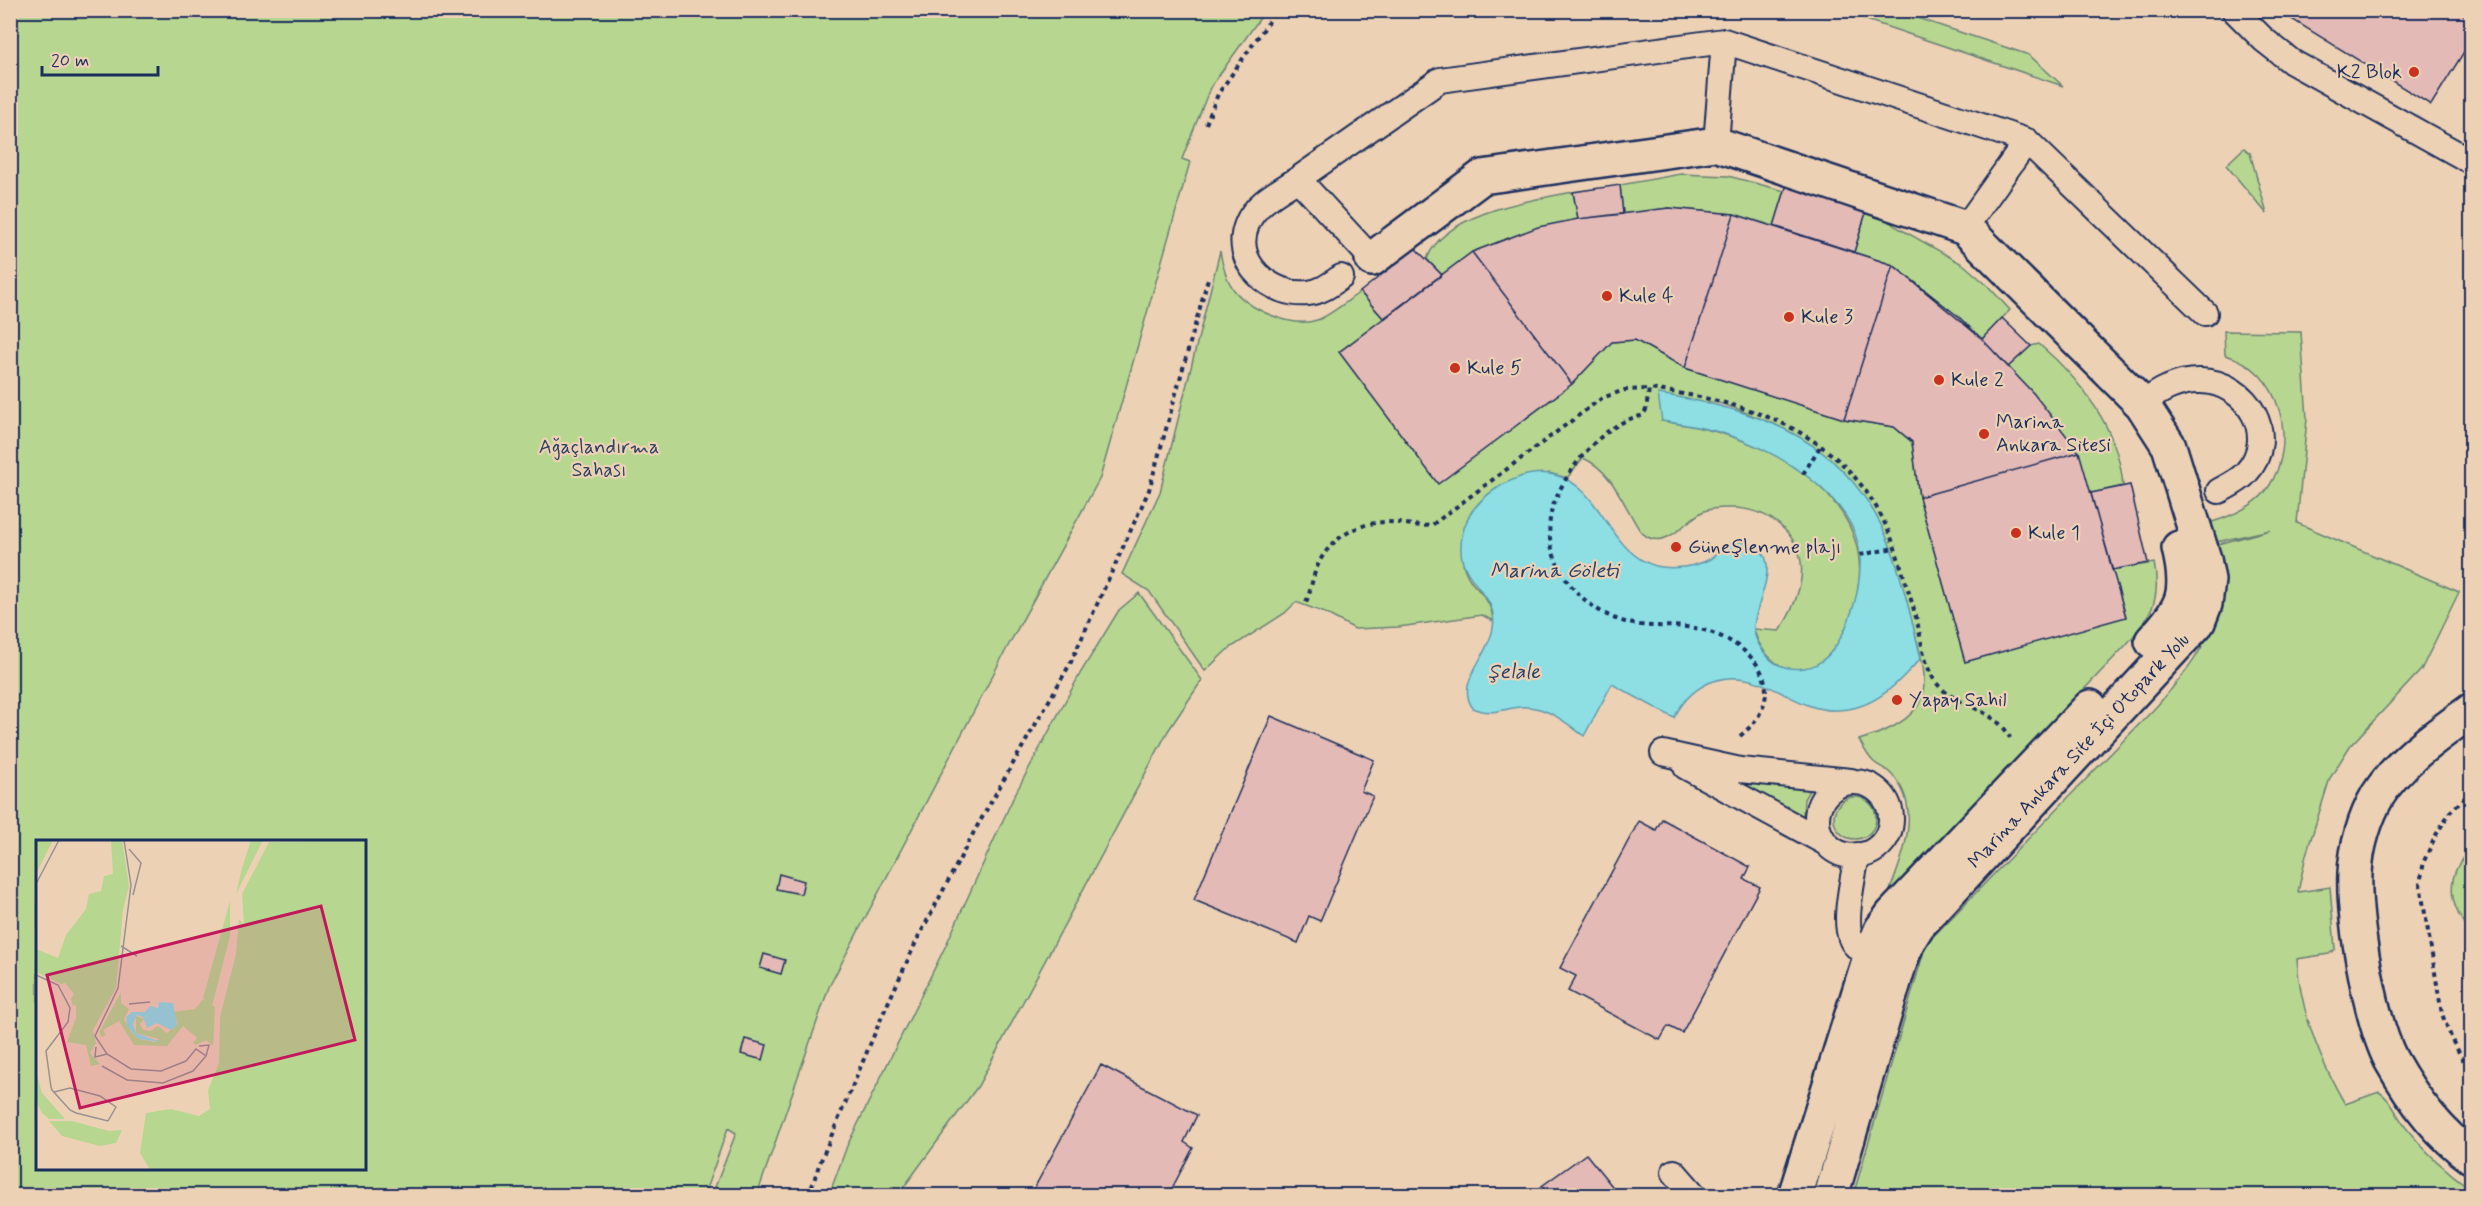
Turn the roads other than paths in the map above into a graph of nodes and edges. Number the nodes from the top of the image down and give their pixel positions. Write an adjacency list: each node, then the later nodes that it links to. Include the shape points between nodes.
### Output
1 (2234, 10): 5 (lane, via 2292,62)
2 (1724, 41): 3 (lane); 4 (lane); 6 (lane, via 1440,80)
3 (2027, 141): 7 (lane); 10 (lane)
4 (1716, 144): 7 (street, Marina Ankara Site İçi Otopark Yolu); 8 (street, Marina Ankara Site İçi Otopark Yolu, via 1482,177)
5 (2472, 162)
6 (1298, 179): 8 (lane, Marina Ankara Site İçi Otopark Yolu); 9 (lane, via 1266,201 1247,223 1243,239 1250,266 1269,284 1294,293 1311,293)
7 (1965, 228): 11 (street, Marina Ankara Site İçi Otopark Yolu)
8 (1372, 259)
9 (1341, 277)
10 (2205, 314)
11 (2142, 404): 12 (lane, via 2160,390 2200,380 2225,385 2249,405 2256,416 2260,447 2245,475); 17 (street, Marina Ankara Site İçi Otopark Yolu, via 2169,446 2204,559 2208,580 2198,622 1918,925 1908,941)
12 (2219, 491)
13 (2472, 710): 18 (street, via 2409,758 2378,796 2359,847 2355,900 2376,1020 2391,1058 2436,1124)
14 (1851, 782): 15 (lane, via 1839,784 1822,799 1816,821); 15 (lane, via 1740,770 1663,753); 16 (lane, via 1875,788 1890,809 1891,821 1880,845)
15 (1824, 842): 16 (lane, via 1845,855)
16 (1857, 855): 17 (lane, via 1848,925 1850,938 1857,946)
17 (1885, 959): 21 (street); 22 (street, Marina Ankara Site İçi Otopark Yolu)
18 (2472, 1157)
19 (1674, 1172): 20 (lane)
20 (1695, 1196)
21 (1795, 1196)
22 (1831, 1196)

